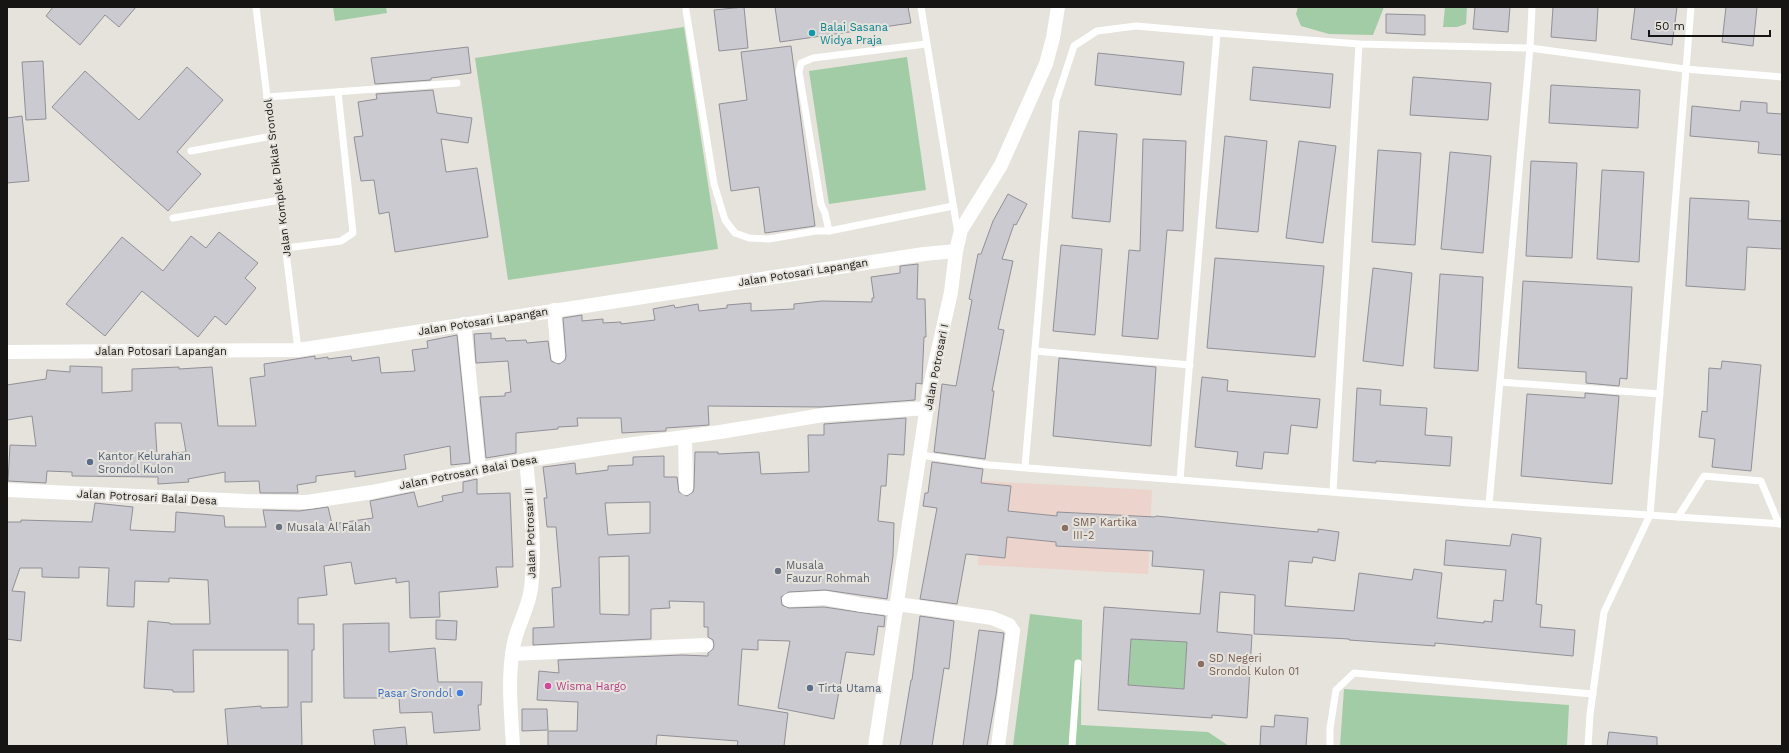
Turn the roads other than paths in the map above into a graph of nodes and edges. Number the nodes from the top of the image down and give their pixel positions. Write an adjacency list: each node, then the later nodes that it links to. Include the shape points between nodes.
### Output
1 (256, 7): 15 (lane, Jalan Komplek Diklat Srondol)
2 (921, 7): 8 (lane)
3 (1058, 7): 22 (street, Jalan Potrosari I, via 1046,64 1001,164 961,230)
4 (1532, 7): 10 (lane)
5 (1691, 7): 11 (lane)
6 (686, 10): 21 (lane, via 714,184 725,220 735,233 749,238 769,239)
7 (1216, 33): 9 (lane); 27 (lane, via 1136,26 1097,31 1074,46 1056,101); 30 (lane)
8 (926, 44): 19 (lane); 21 (lane, via 813,58 801,63 799,72 821,204)
9 (1359, 44): 10 (lane); 42 (lane)
10 (1530, 48): 11 (lane); 31 (lane)
11 (1685, 69): 12 (lane); 32 (lane)
12 (1782, 77)
13 (456, 83): 14 (lane)
14 (338, 92): 15 (lane); 23 (lane, via 353,233 341,241)
15 (267, 97): 16 (lane, Jalan Komplek Diklat Srondol)
16 (272, 136): 17 (lane); 18 (lane, Jalan Komplek Diklat Srondol)
17 (191, 151)
18 (280, 200): 20 (lane); 23 (lane, Jalan Komplek Diklat Srondol)
19 (953, 206): 21 (lane); 22 (lane)
20 (173, 218)
21 (828, 231)
22 (957, 245): 24 (street, Jalan Potosari Lapangan, via 916,255); 33 (street, Jalan Potrosari I, via 951,292 930,386)
23 (286, 248): 26 (lane, Jalan Komplek Diklat Srondol)
24 (554, 310): 25 (street, Jalan Potosari Lapangan); 29 (street)
25 (464, 324): 26 (street, Jalan Potosari Lapangan); 38 (street)
26 (298, 350): 28 (street, Jalan Potosari Lapangan)
27 (1035, 351): 30 (lane); 37 (lane)
28 (7, 352)
29 (558, 356)
30 (1190, 365): 39 (lane)
31 (1500, 382): 32 (lane); 43 (lane)
32 (1660, 394): 44 (lane)
33 (928, 408): 34 (street, Jalan Potrosari Balai Desa, via 823,415); 35 (street, Jalan Potrosari I)
34 (685, 437): 36 (street, Jalan Potrosari Balai Desa); 40 (street)
35 (920, 455): 37 (lane); 48 (street, Jalan Potrosari I)
36 (526, 460): 38 (street, Jalan Potrosari Balai Desa); 50 (street, Jalan Potrosari II, via 532,569 529,597)
37 (1025, 467): 39 (lane)
38 (479, 471): 41 (street, Jalan Potrosari Balai Desa, via 307,502 246,502)
39 (1180, 479): 42 (lane)
40 (686, 488)
41 (7, 490)
42 (1333, 491): 43 (lane)
43 (1489, 504): 44 (lane)
44 (1650, 515): 45 (lane); 52 (lane, via 1604,612)
45 (1678, 517): 46 (lane); 46 (lane, via 1704,476 1761,481)
46 (1780, 524)
47 (789, 600): 48 (street, via 825,598 862,605)
48 (897, 607): 54 (street, Jalan Potrosari I); 55 (street, via 992,618 1009,625 1013,631)
49 (706, 645): 50 (street)
50 (512, 654): 53 (street, Jalan Potrosari II, via 509,696)
51 (1078, 663): 56 (lane)
52 (1593, 694): 57 (lane, via 1354,673 1336,690); 58 (lane)
53 (513, 746)
54 (875, 746)
55 (998, 746)
56 (1072, 746)
57 (1330, 746)
58 (1588, 746)

